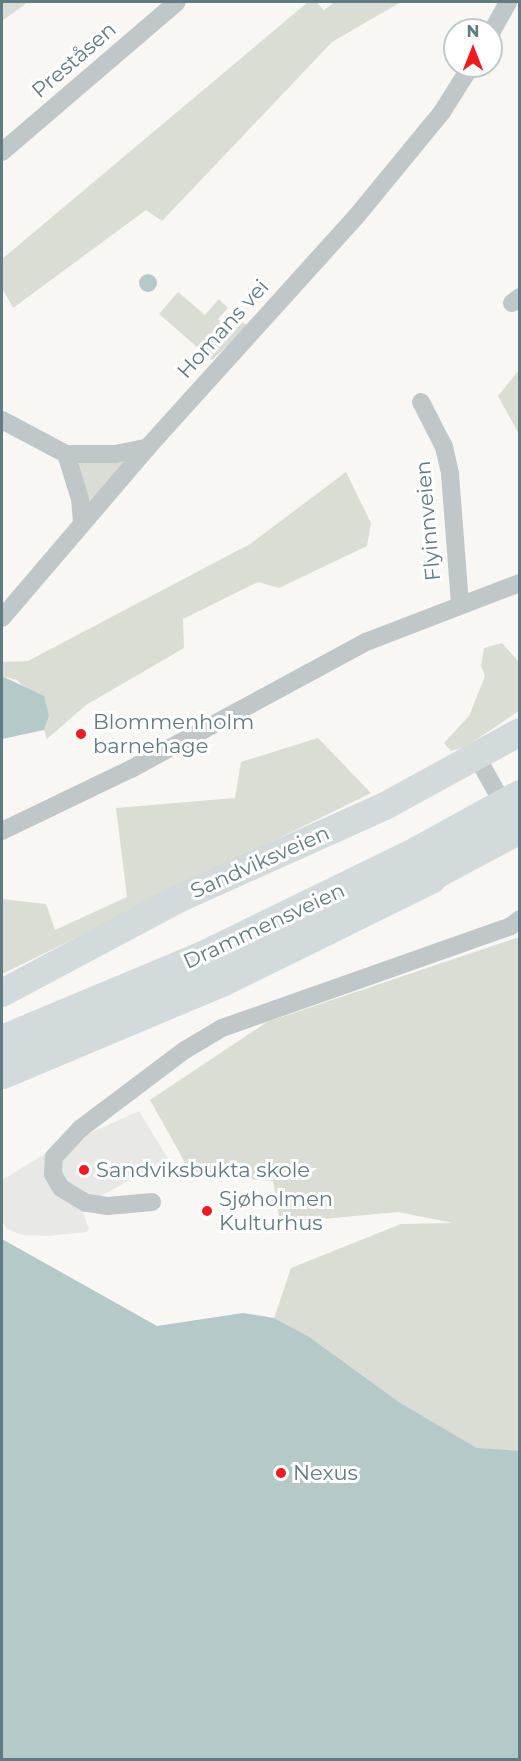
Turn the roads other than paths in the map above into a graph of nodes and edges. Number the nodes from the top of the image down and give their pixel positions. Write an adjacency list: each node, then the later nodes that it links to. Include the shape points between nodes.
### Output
1 (177, 2): 5 (street, Preståsen)
2 (508, 2): 3 (street)
3 (499, 18)
4 (463, 78): 8 (street, Homans vei, via 441,112 355,218)
5 (2, 153)
6 (421, 402): 12 (street, Flyinnveien, via 444,447 450,474)
7 (2, 420): 9 (street)
8 (147, 448): 9 (street, via 115,454); 10 (street, Homans vei)
9 (66, 454): 10 (street)
10 (82, 522): 13 (street, Homans vei)
11 (519, 583): 12 (street)
12 (460, 604): 18 (street, via 366,642 152,758)
13 (2, 618)
14 (519, 732): 15 (main road, Sandviksveien)
15 (482, 766): 19 (street); 22 (main road, Sandviksveien, via 178,899)
16 (519, 796): 23 (highway, Drammensveien, via 418,852 203,957)
17 (519, 829): 20 (highway, Drammensveien)
18 (2, 831)
19 (519, 834)
20 (430, 877): 24 (highway, Drammensveien, via 223,979)
21 (519, 919): 25 (street, via 511,926 222,1028 185,1050 80,1129 54,1157 54,1174 61,1188 86,1203 108,1206)
22 (2, 993)
23 (2, 1041)
24 (2, 1072)
25 (153, 1202)

